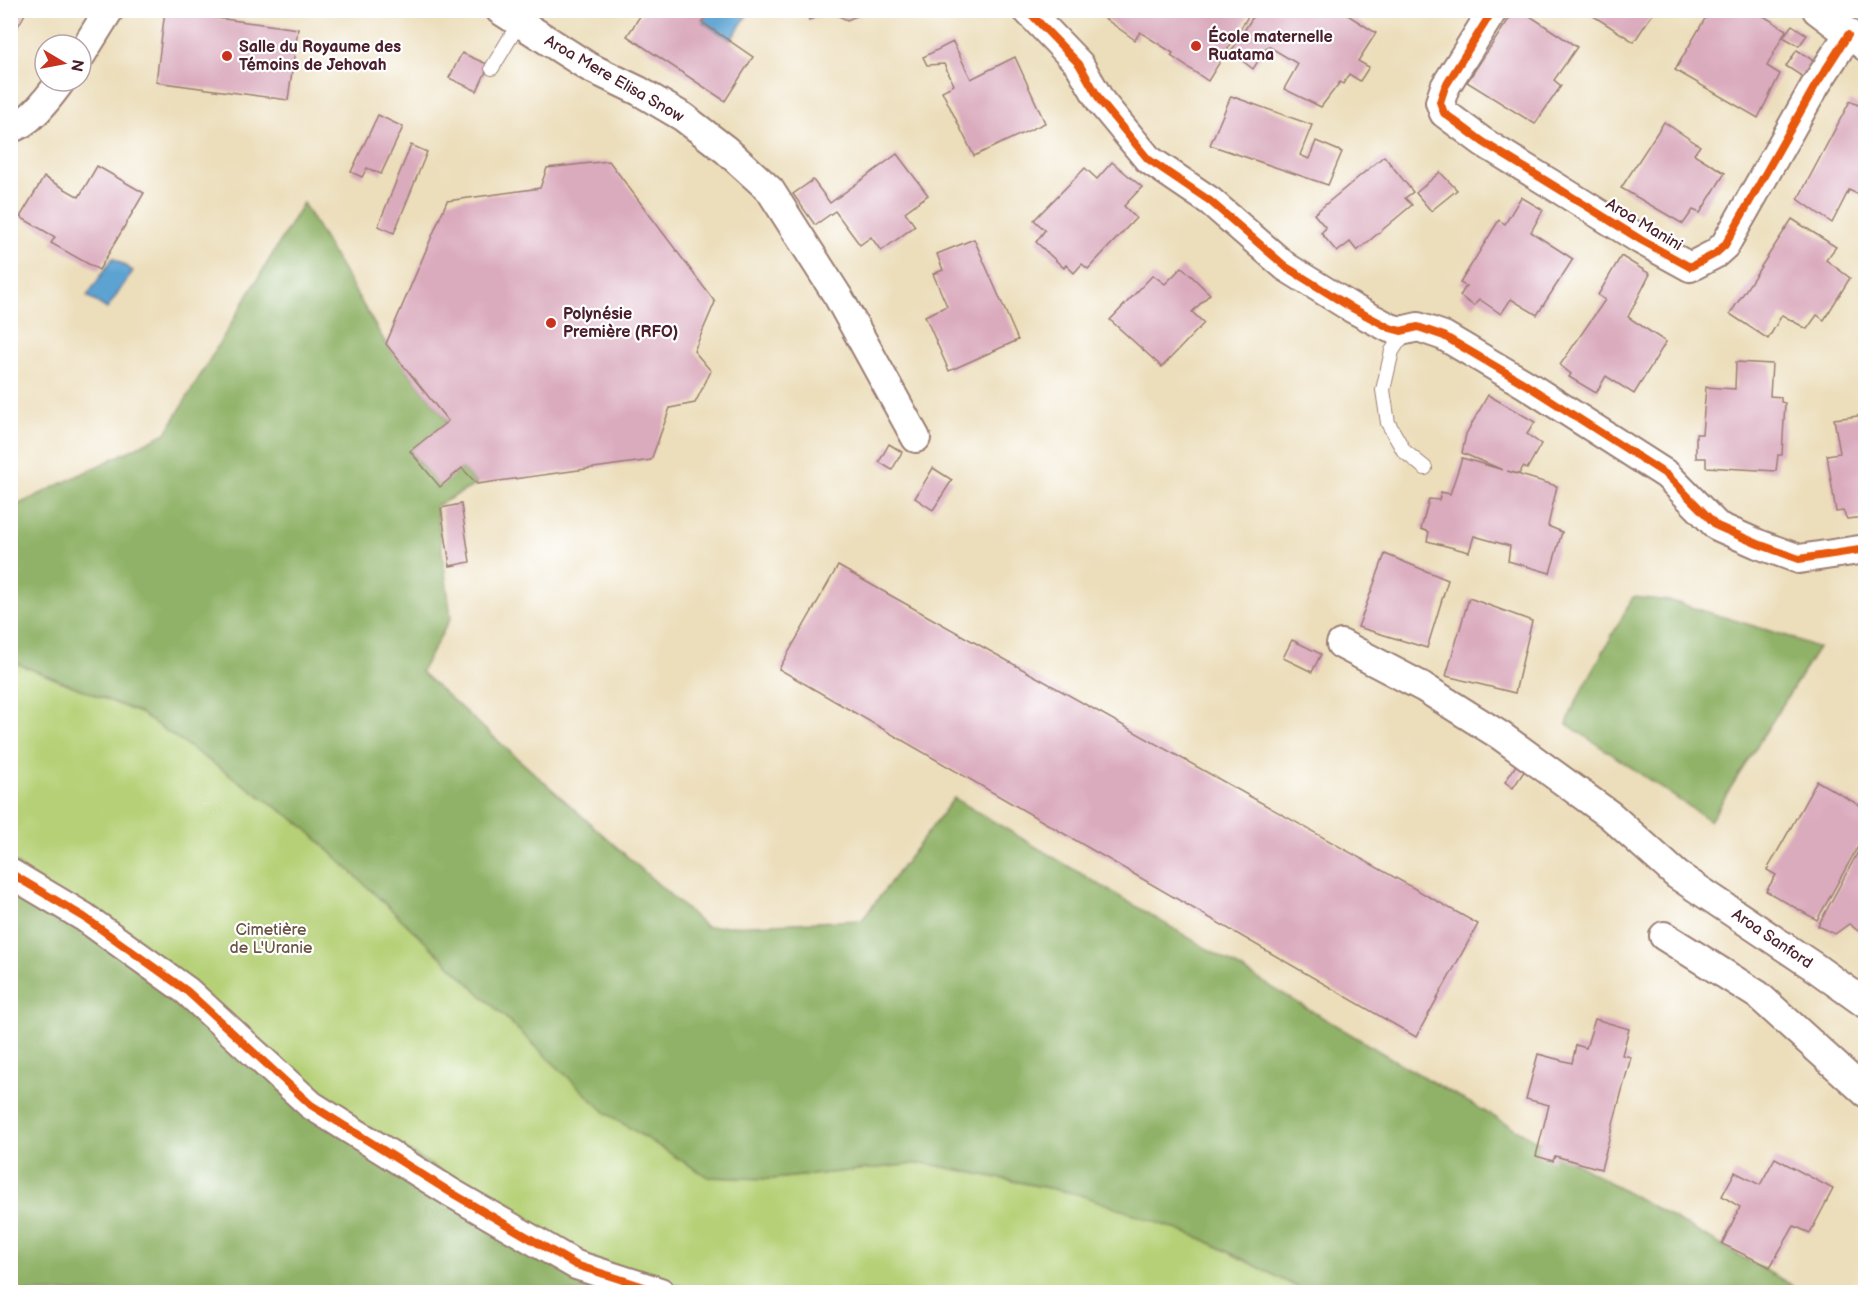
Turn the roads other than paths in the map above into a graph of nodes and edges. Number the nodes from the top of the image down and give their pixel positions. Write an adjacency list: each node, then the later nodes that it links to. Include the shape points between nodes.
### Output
1 (110, 10): 6 (street)
2 (1026, 10): 11 (street, via 1079,64 1101,102 1148,159 1210,201 1286,267 1390,328)
3 (1493, 10): 7 (street, Aroa Manini, via 1445,87 1440,102 1444,113 1483,142 1690,267 1715,255 1725,245 1815,86)
4 (1817, 10): 7 (street, Aroa Manini)
5 (509, 17): 8 (lane); 12 (street, Aroa Mere Elisa Snow, via 589,67 683,117 770,189 838,298)
6 (93, 36)
7 (1857, 41)
8 (492, 68)
9 (52, 93): 10 (street, via 19,126)
10 (10, 128)
11 (1407, 328): 13 (lane, via 1392,351 1383,390 1388,423 1404,451); 14 (street, via 1418,327 1444,336 1599,431 1667,475 1717,526 1799,559)
12 (916, 438)
13 (1425, 468)
14 (1866, 549)
15 (1341, 644): 18 (street, Aroa Sanford, via 1423,687 1501,735 1610,815 1677,875)
16 (10, 873): 20 (street, via 84,917 187,991 311,1105 576,1265)
17 (1664, 936): 19 (street, via 1758,995)
18 (1866, 1004)
19 (1866, 1093)
20 (660, 1293)

